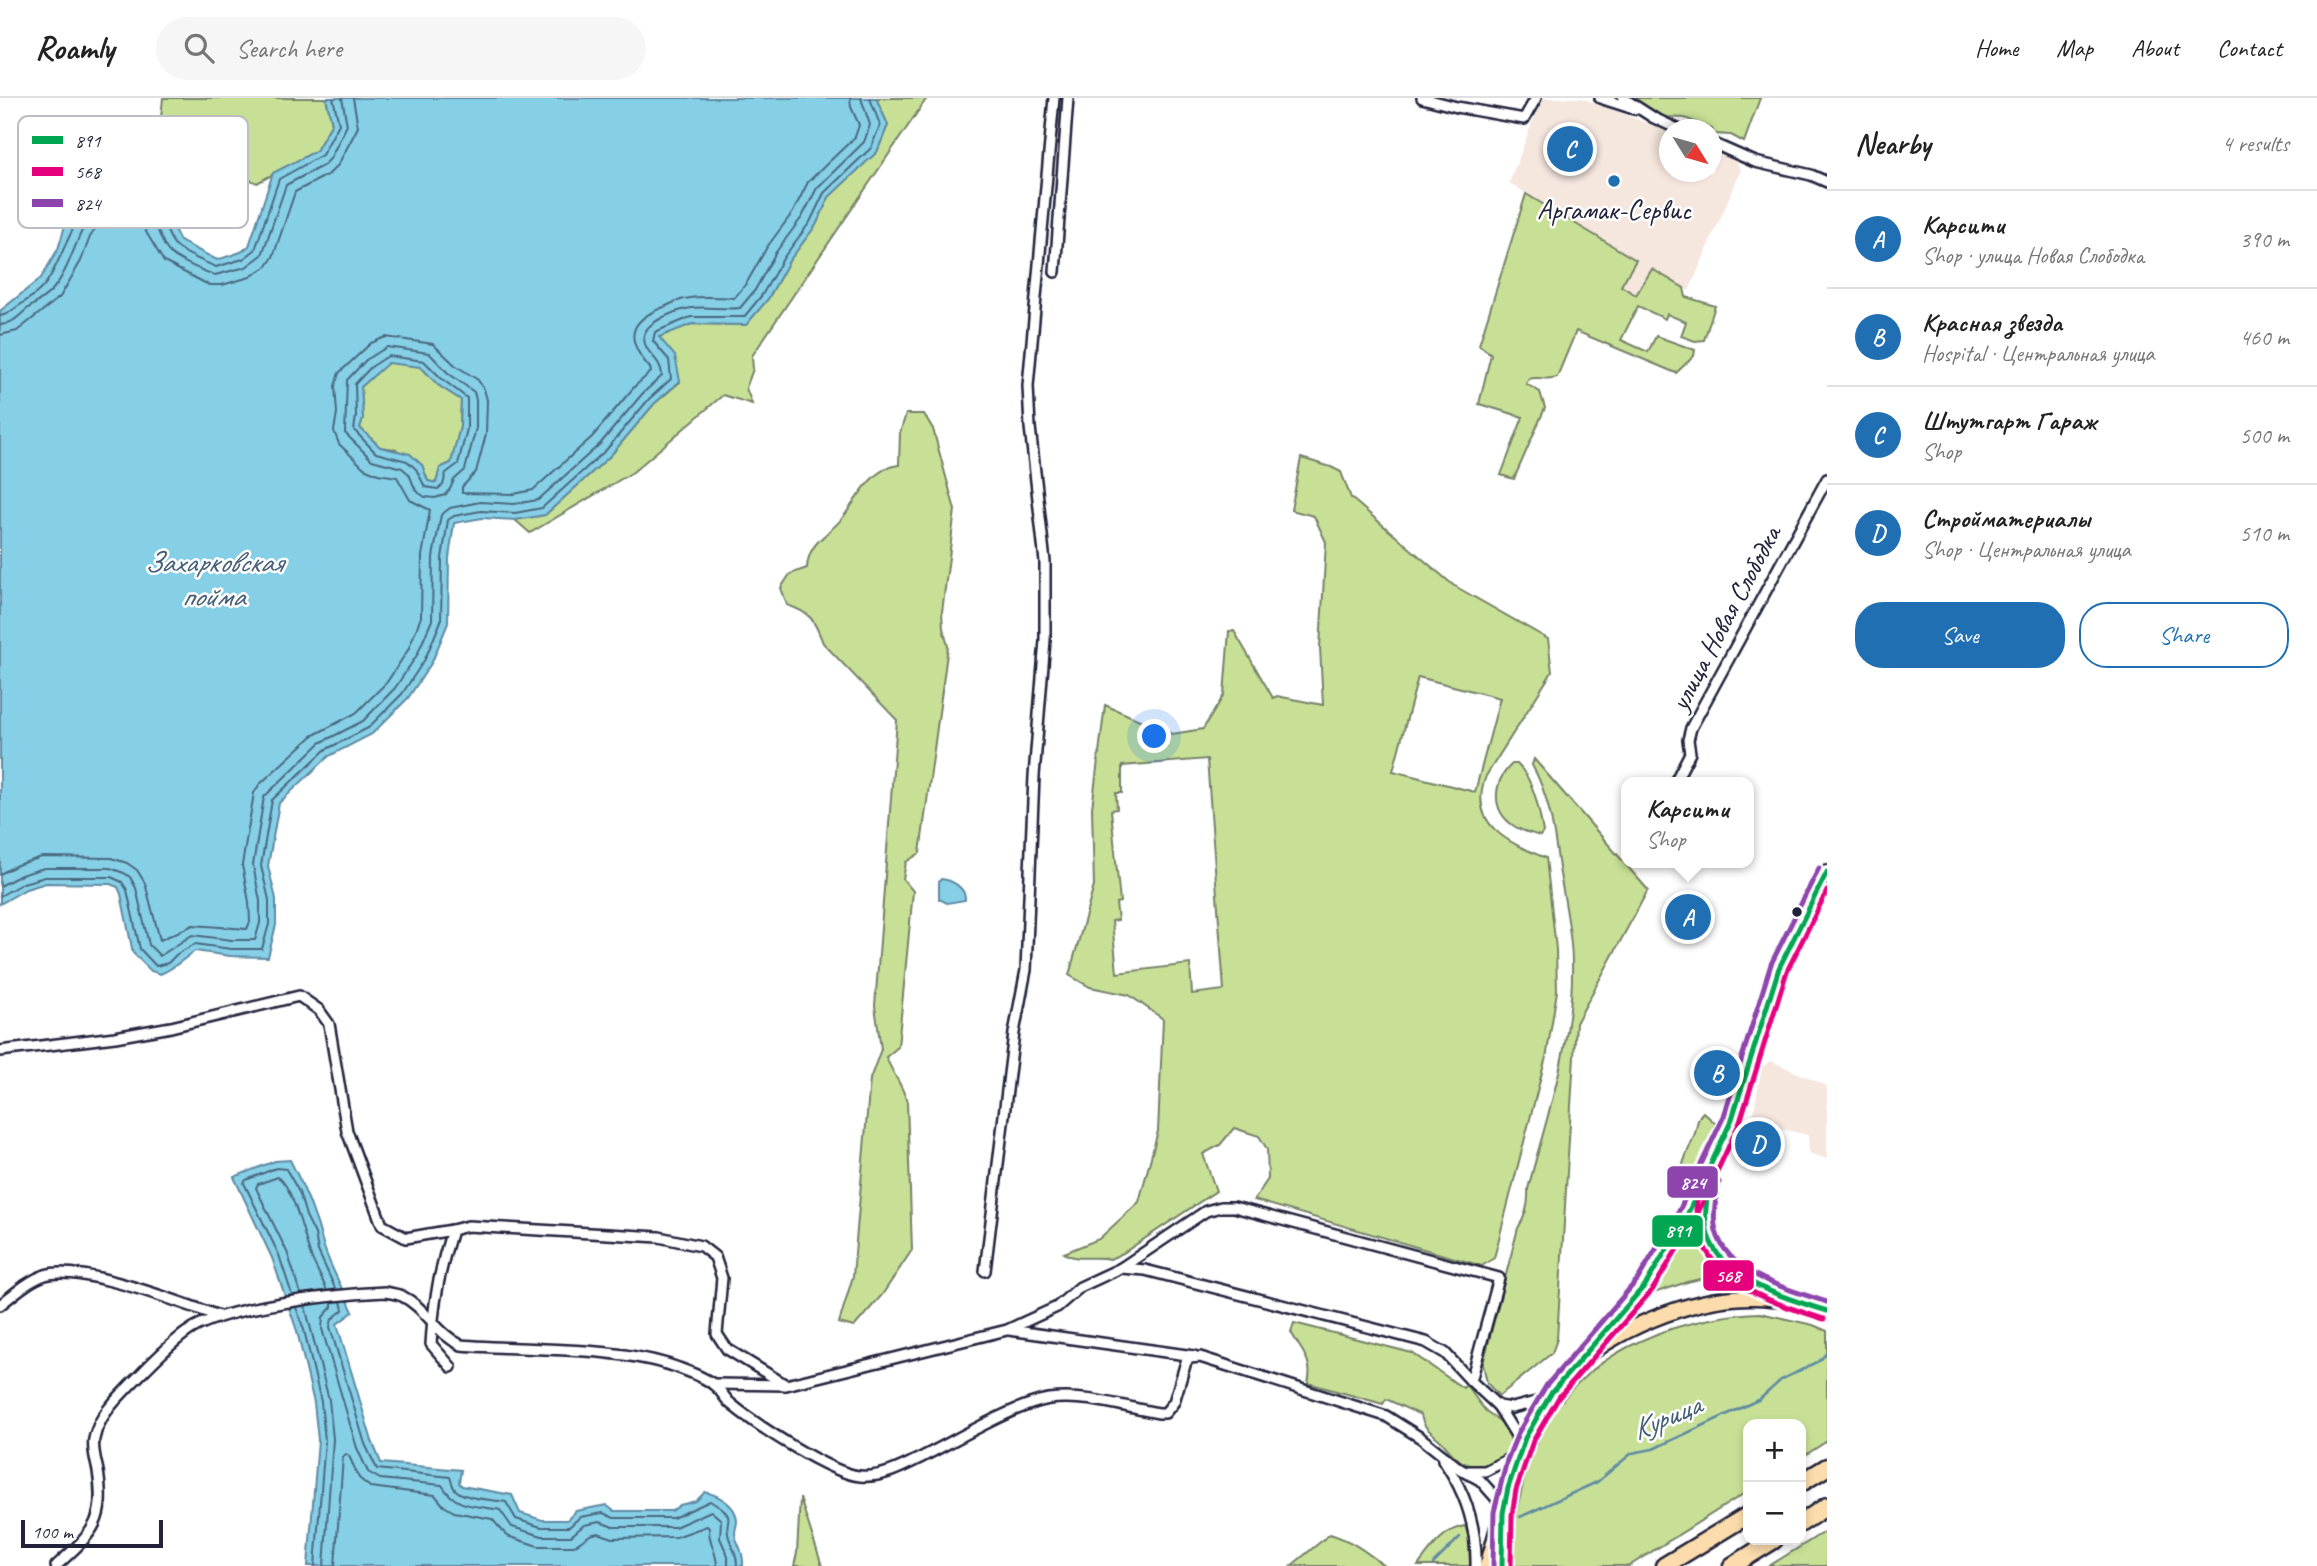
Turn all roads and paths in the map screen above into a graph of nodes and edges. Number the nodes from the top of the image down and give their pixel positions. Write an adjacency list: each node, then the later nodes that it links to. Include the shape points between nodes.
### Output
1 (1054, 98): 19 (street, via 1028,386 1045,562 1045,640 1026,970)
2 (1068, 98): 11 (street)
3 (1422, 98): 4 (street, via 1524,119)
4 (1536, 98)
5 (1600, 98): 7 (street)
6 (1623, 98): 7 (street)
7 (1640, 110): 8 (street)
8 (1659, 120)
9 (1722, 147): 10 (street, via 1755,162)
10 (1827, 182)
11 (1055, 272)
12 (1827, 479): 13 (street, улица Новая Слободка, via 1691,728 1690,753)
13 (1678, 777)
14 (1827, 872): 16 (main road, via 1784,954)
15 (0, 1051): 17 (street, via 171,1027 299,996 329,1024 347,1131 382,1225 406,1238)
16 (1720, 1149): 20 (main road, via 1707,1192 1705,1219 1710,1240 1723,1262 1749,1282); 28 (main road, via 1654,1272)
17 (452, 1230): 24 (street); 31 (street, via 468,1226 659,1237 701,1246 715,1257 722,1278 717,1334 727,1349)
18 (1121, 1268): 25 (street, via 1080,1287 1058,1307); 29 (street, via 1145,1270 1426,1342 1445,1353); 29 (street, via 1206,1211 1234,1207 1499,1278)
19 (985, 1270)
20 (1790, 1300): 22 (main road); 28 (main road, via 1750,1297 1694,1305 1634,1328)
21 (0, 1305): 23 (street, via 29,1282 48,1274 87,1275)
22 (1827, 1311)
23 (219, 1316): 24 (street, via 385,1292 402,1297); 44 (street, via 188,1330 100,1419 93,1442 102,1506 83,1541)
24 (432, 1321): 27 (street, via 431,1344); 30 (street, via 461,1345 643,1359 676,1367)
25 (1007, 1330): 26 (street); 31 (street)
26 (1194, 1356): 30 (street, via 1185,1362 1174,1402 1166,1413 1081,1398 1035,1402 900,1468 860,1476 828,1466 793,1446 730,1404); 35 (street, via 1386,1416)
27 (452, 1367)
28 (1568, 1371): 32 (main road)
29 (1471, 1381): 33 (street)
30 (713, 1384): 31 (street)
31 (786, 1385)
32 (1547, 1400): 33 (street, via 1516,1408); 34 (main road)
33 (1498, 1406): 34 (street)
34 (1520, 1450): 37 (street, via 1485,1471); 40 (main road)
35 (1438, 1452): 37 (street); 45 (street, via 1453,1473 1472,1520)
36 (1827, 1467): 38 (highway)
37 (1460, 1469): 40 (street, via 1480,1480 1496,1498)
38 (1803, 1482)
39 (1827, 1506): 42 (highway)
40 (1501, 1515): 46 (main road); 47 (main road)
41 (1743, 1518): 48 (highway)
42 (1806, 1520)
43 (1766, 1545): 49 (highway)
44 (56, 1566)
45 (1476, 1566)
46 (1487, 1566)
47 (1502, 1566)
48 (1664, 1566)
49 (1732, 1566)

